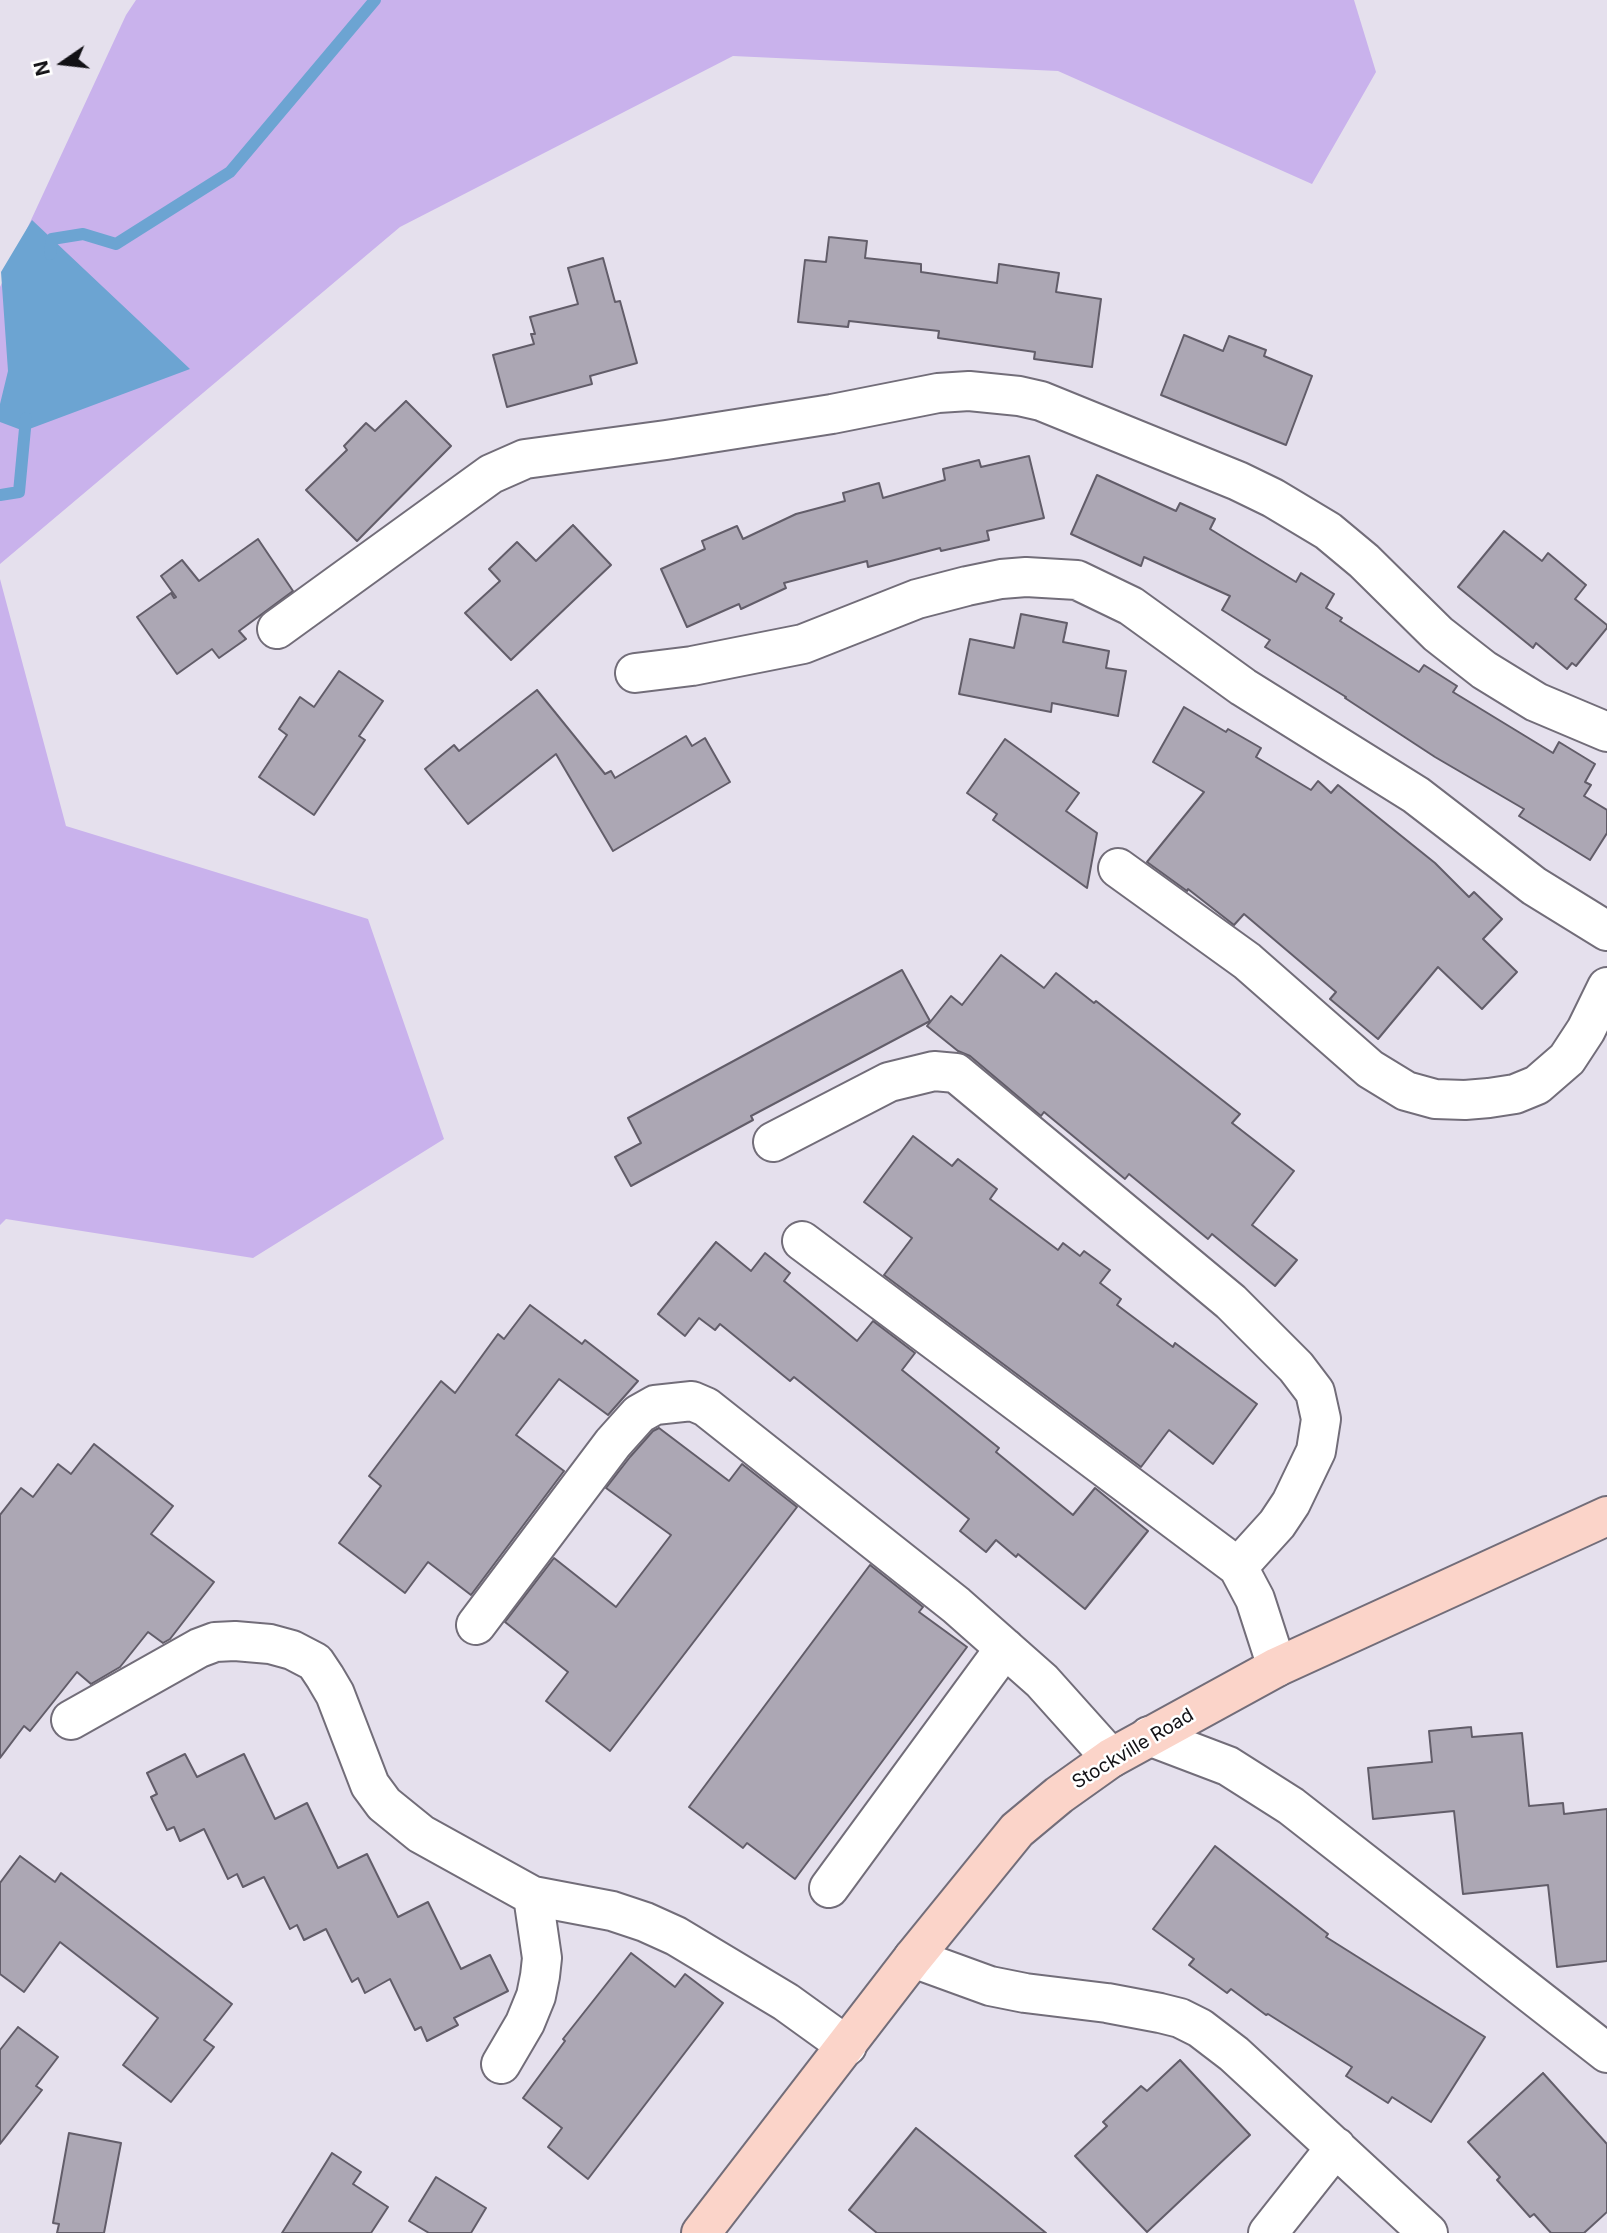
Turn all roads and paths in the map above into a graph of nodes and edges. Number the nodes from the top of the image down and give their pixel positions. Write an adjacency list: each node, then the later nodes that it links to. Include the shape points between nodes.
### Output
1 (277, 629): 3 (street, via 491,474 525,459 820,416 929,394 981,392 1041,401 1273,498 1328,531 1438,634 1484,670 1536,702)
2 (635, 673): 5 (street, via 803,644 917,599 1000,579 1077,580 1131,606 1243,687 1416,795 1534,886)
3 (1607, 732)
4 (1118, 868): 6 (street, via 1247,961 1370,1069 1406,1091 1435,1099 1489,1098 1537,1085 1566,1059)
5 (1607, 931)
6 (1607, 986)
7 (773, 1142): 10 (street, via 889,1082 934,1071 956,1073 1230,1302 1296,1367 1315,1392 1321,1419 1316,1451 1291,1503)
8 (802, 1241): 10 (street)
9 (1607, 1516): 13 (street, Stockville Road)
10 (1238, 1567): 13 (street, via 1255,1599)
11 (477, 1625): 12 (street, via 639,1414 655,1405 692,1401)
12 (1005, 1648): 16 (street); 17 (street)
13 (1277, 1667): 15 (street, Stockville Road)
14 (71, 1720): 18 (street, via 215,1642 270,1644 292,1650 315,1661 326,1677 361,1767 384,1804 421,1834)
15 (1149, 1736): 16 (street, Stockville Road); 21 (street, via 1228,1766 1291,1806)
16 (1111, 1758): 19 (street, Stockville Road, via 1017,1830)
17 (829, 1888)
18 (533, 1896): 20 (street, via 612,1911 676,1936 786,2001); 22 (street, via 542,1958 540,1976 536,1996)
19 (913, 1958): 20 (street, Stockville Road); 23 (street, via 1002,1989 1180,2018 1234,2054)
20 (847, 2046): 24 (street, Stockville Road)
21 (1607, 2053)
22 (501, 2064)
23 (1336, 2147): 25 (street); 26 (street)
24 (701, 2233)
25 (1268, 2233)
26 (1428, 2233)

